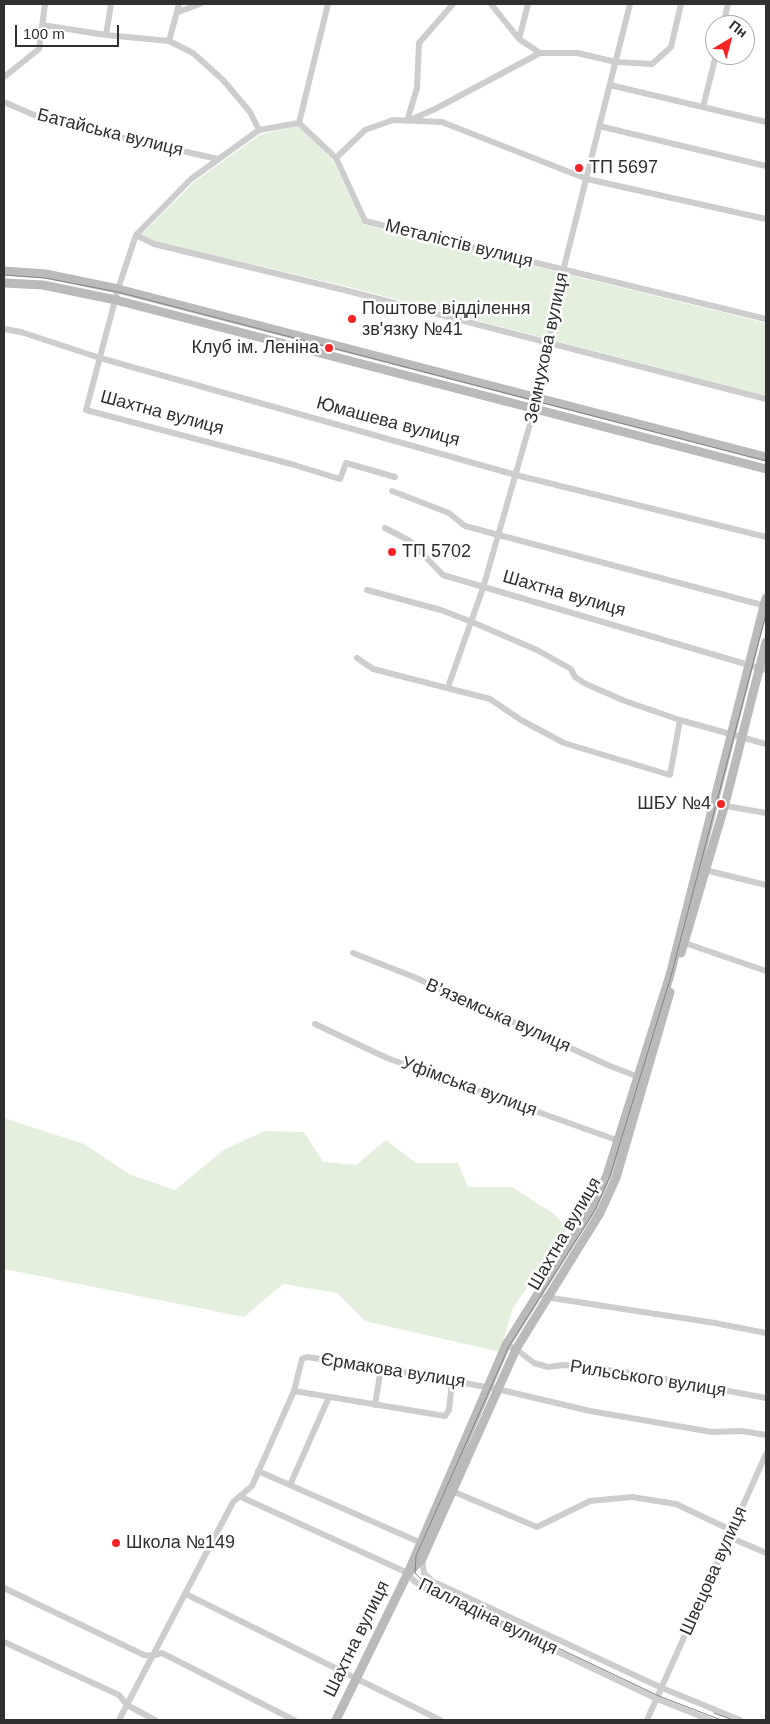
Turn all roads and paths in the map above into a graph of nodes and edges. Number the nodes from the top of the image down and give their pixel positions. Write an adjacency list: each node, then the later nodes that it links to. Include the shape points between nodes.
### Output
1 (45, 4): 12 (street)
2 (111, 4): 13 (street)
3 (179, 4): 11 (street)
4 (200, 4): 11 (street)
5 (328, 4): 25 (street)
6 (453, 4): 23 (street, via 419,43 417,88)
7 (491, 4): 14 (street)
8 (528, 4): 14 (street)
9 (630, 4): 17 (street, Земнухова вулиця)
10 (681, 4): 17 (street, via 671,47 652,64)
11 (178, 12): 15 (street)
12 (42, 25): 13 (street); 19 (street, via 39,49)
13 (106, 35): 15 (street)
14 (519, 39): 16 (street)
15 (170, 41): 27 (street, via 193,52 223,80 250,112)
16 (540, 53): 17 (street, via 576,53); 23 (street)
17 (616, 62): 20 (street, Земнухова вулиця)
18 (714, 65): 22 (street)
19 (4, 77)
20 (610, 85): 22 (street); 26 (street, Земнухова вулиця)
21 (4, 102): 29 (street, Батайська вулиця, via 48,121)
22 (703, 107): 24 (street)
23 (407, 122): 28 (street, via 393,120 366,130); 31 (street, via 442,122)
24 (766, 122)
25 (299, 123): 27 (street); 28 (street, Металістів вулиця)
26 (599, 126): 30 (street); 31 (street, Земнухова вулиця)
27 (259, 130): 29 (street)
28 (336, 158): 35 (street, Металістів вулиця, via 365,221)
29 (218, 160): 33 (street, via 191,179)
30 (766, 166)
31 (586, 179): 32 (street); 35 (street, Земнухова вулиця)
32 (766, 219)
33 (136, 235): 37 (street, Шахтна вулиця); 41 (street, via 154,244)
34 (4, 271): 37 (main road, via 46,274)
35 (563, 271): 39 (street, Металістів вулиця); 41 (street, Земнухова вулиця)
36 (4, 283): 38 (main road, via 43,286)
37 (118, 289): 38 (street, Шахтна вулиця); 43 (main road)
38 (116, 300): 42 (street, Шахтна вулиця); 45 (main road)
39 (766, 319)
40 (4, 329): 42 (street, Юмашева вулиця)
41 (547, 343): 43 (street, Земнухова вулиця); 44 (street)
42 (100, 358): 48 (street, Юмашева вулиця); 49 (street, Шахтна вулиця, via 86,410 340,479 346,463)
43 (537, 399): 45 (street, Земнухова вулиця); 46 (main road)
44 (766, 399)
45 (534, 410): 47 (main road); 48 (street, Земнухова вулиця)
46 (766, 457)
47 (766, 469)
48 (516, 475): 52 (street, Земнухова вулиця); 53 (street, Юмашева вулиця)
49 (395, 477)
50 (392, 492): 52 (street, via 449,513 465,526)
51 (385, 528): 54 (street, Шахтна вулиця, via 410,541 443,575)
52 (498, 535): 54 (street, Земнухова вулиця); 56 (street)
53 (766, 537)
54 (483, 588): 57 (street, Земнухова вулиця); 60 (street, Шахтна вулиця, via 583,614)
55 (367, 590): 57 (street)
56 (766, 603): 60 (main road, Шахтна вулиця)
57 (472, 622): 62 (street, Земнухова вулиця); 63 (street, via 537,650 571,669 575,677 586,684)
58 (766, 642): 61 (main road, Шахтна вулиця)
59 (356, 658): 62 (street, via 373,669)
60 (749, 665): 61 (street, Шахтна вулиця); 64 (main road, Шахтна вулиця)
61 (762, 669): 65 (main road, Шахтна вулиця)
62 (448, 687): 63 (street, via 490,699 564,743 670,775)
63 (680, 720): 64 (street)
64 (732, 733): 65 (street); 67 (main road, Шахтна вулиця)
65 (742, 737): 66 (street); 67 (main road, Шахтна вулиця)
66 (766, 744)
67 (720, 804): 68 (street); 69 (main road, Шахтна вулиця); 71 (main road, Шахтна вулиця)
68 (766, 813)
69 (705, 870): 70 (street); 71 (main road, Шахтна вулиця)
70 (766, 885)
71 (681, 942): 73 (street); 75 (main road, Шахтна вулиця)
72 (353, 953): 75 (street, В’яземська вулиця)
73 (766, 971)
74 (315, 1024): 76 (street, Уфімська вулиця, via 387,1058)
75 (640, 1077): 76 (main road, Шахтна вулиця)
76 (621, 1142): 77 (main road, Шахтна вулиця, via 592,1208); 78 (main road, Шахтна вулиця, via 616,1178 600,1213)
77 (536, 1296): 78 (street); 80 (main road, Шахтна вулиця)
78 (548, 1297): 79 (street); 81 (main road, Шахтна вулиця)
79 (766, 1333)
80 (506, 1345): 81 (street, Рильського вулиця); 84 (main road, Шахтна вулиця)
81 (516, 1349): 85 (main road, Шахтна вулиця); 88 (street, Рильського вулиця, via 534,1363 548,1367 564,1365 632,1373)
82 (381, 1368): 83 (street, Єрмакова вулиця); 86 (street, Єрмакова вулиця, via 307,1357 300,1364); 89 (street)
83 (452, 1381): 84 (street, Єрмакова вулиця); 89 (street, via 449,1410 445,1416)
84 (486, 1387): 85 (street, Єрмакова вулиця); 97 (main road, Шахтна вулиця)
85 (497, 1389): 90 (street, Єрмакова вулиця, via 590,1411 712,1432 742,1431); 94 (main road, Шахтна вулиця)
86 (294, 1391): 87 (street); 92 (street, Єрмакова вулиця)
87 (328, 1397): 89 (street); 93 (street)
88 (766, 1398)
89 (375, 1405)
90 (766, 1435)
91 (766, 1454): 96 (street, Швецова вулиця)
92 (258, 1471): 93 (street); 95 (street, Єрмакова вулиця, via 252,1486)
93 (290, 1485): 97 (street)
94 (452, 1491): 96 (street, via 538,1527 590,1501 632,1496 676,1504); 99 (main road, Шахтна вулиця)
95 (241, 1497): 100 (street, Палладіна вулиця); 103 (street, Єрмакова вулиця, via 233,1502)
96 (730, 1533): 98 (street); 107 (street, Швецова вулиця)
97 (419, 1542): 100 (main road, Шахтна вулиця)
98 (766, 1553)
99 (422, 1559): 100 (main road, Шахтна вулиця); 101 (street)
100 (408, 1573): 101 (street); 106 (main road, Шахтна вулиця); 108 (street, Палладіна вулиця, via 428,1590)
101 (424, 1573): 107 (street, via 432,1581)
102 (4, 1588): 105 (street, via 144,1655)
103 (186, 1594): 105 (street, Єрмакова вулиця); 106 (street)
104 (4, 1642): 109 (street, via 119,1695)
105 (153, 1656): 109 (street, Єрмакова вулиця); 112 (street, via 162,1653)
106 (356, 1680): 113 (main road, Шахтна вулиця); 114 (street)
107 (662, 1688): 108 (street, Швецова вулиця); 117 (street)
108 (657, 1699): 115 (street, Швецова вулиця); 116 (street, Палладіна вулиця)
109 (127, 1705): 110 (street, Єрмакова вулиця); 111 (street)
110 (119, 1720)
111 (155, 1720)
112 (294, 1720)
113 (336, 1720)
114 (440, 1720)
115 (647, 1720)
116 (710, 1720)
117 (740, 1720)

